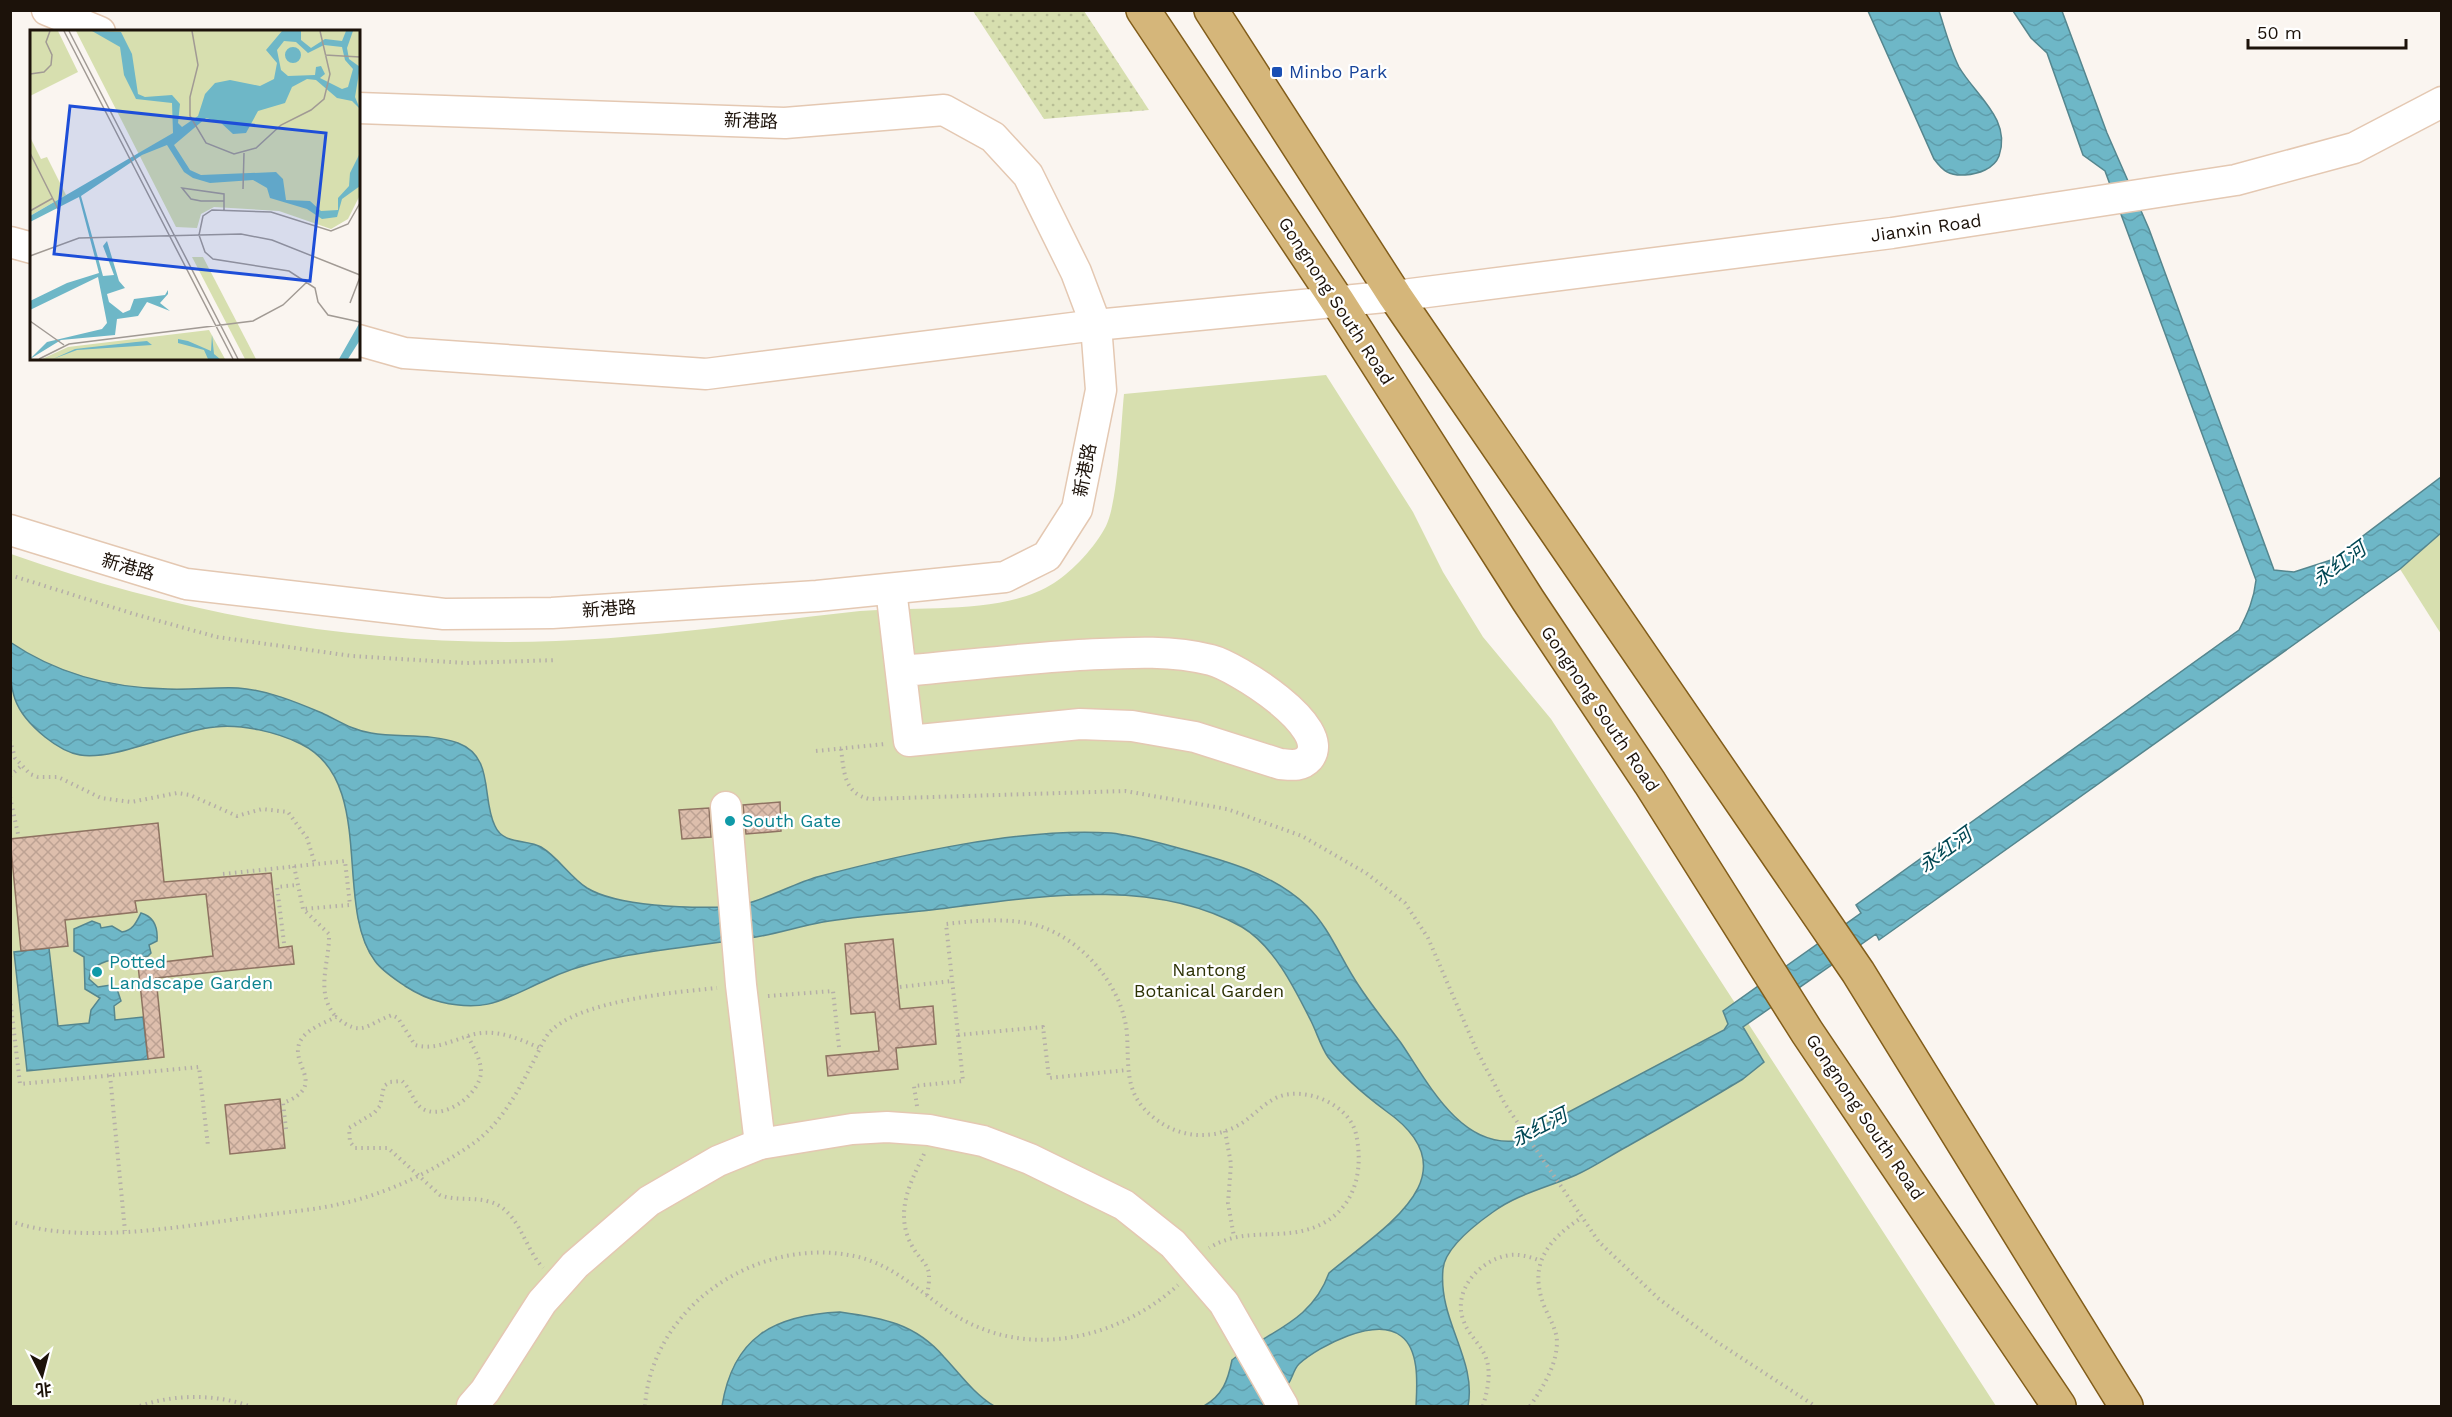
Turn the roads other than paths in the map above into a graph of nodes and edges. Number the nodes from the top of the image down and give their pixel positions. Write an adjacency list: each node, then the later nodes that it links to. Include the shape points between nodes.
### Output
1 (47, 10): 4 (street)
2 (1143, 10): 10 (main road, Gongnong South Road)
3 (1211, 10): 9 (main road)
4 (95, 30)
5 (2442, 102): 9 (street, Jianxin Road, via 2354,148 2236,180 1892,233)
6 (360, 108): 11 (street, 新港路, via 785,123 944,110 993,137 1028,175 1076,272)
7 (10, 242): 8 (street)
8 (30, 247)
9 (1395, 296): 10 (street, Jianxin Road); 21 (main road, via 1858,972)
10 (1338, 302): 11 (street, Jianxin Road); 20 (main road, Gongnong South Road, via 1807,1032)
11 (1096, 325): 12 (street, Jianxin Road, via 706,374 404,353); 14 (street, 新港路, via 1101,390 1077,509 1047,556 1005,577)
12 (360, 341)
13 (10, 530): 14 (street, 新港路, via 186,584 444,614 552,613)
14 (891, 589): 15 (street, via 909,741 1080,724 1132,726 1195,737 1295,766 1312,754 1308,729 1240,671 1212,660 1120,653)
15 (901, 671)
16 (726, 807): 17 (street)
17 (760, 1144): 18 (street, via 718,1161 649,1201 575,1265 542,1302); 19 (street, via 852,1129 929,1130 983,1141 1030,1159 1124,1205 1173,1244 1224,1303)
18 (472, 1407)
19 (1283, 1407)
20 (2059, 1407)
21 (2126, 1407)

